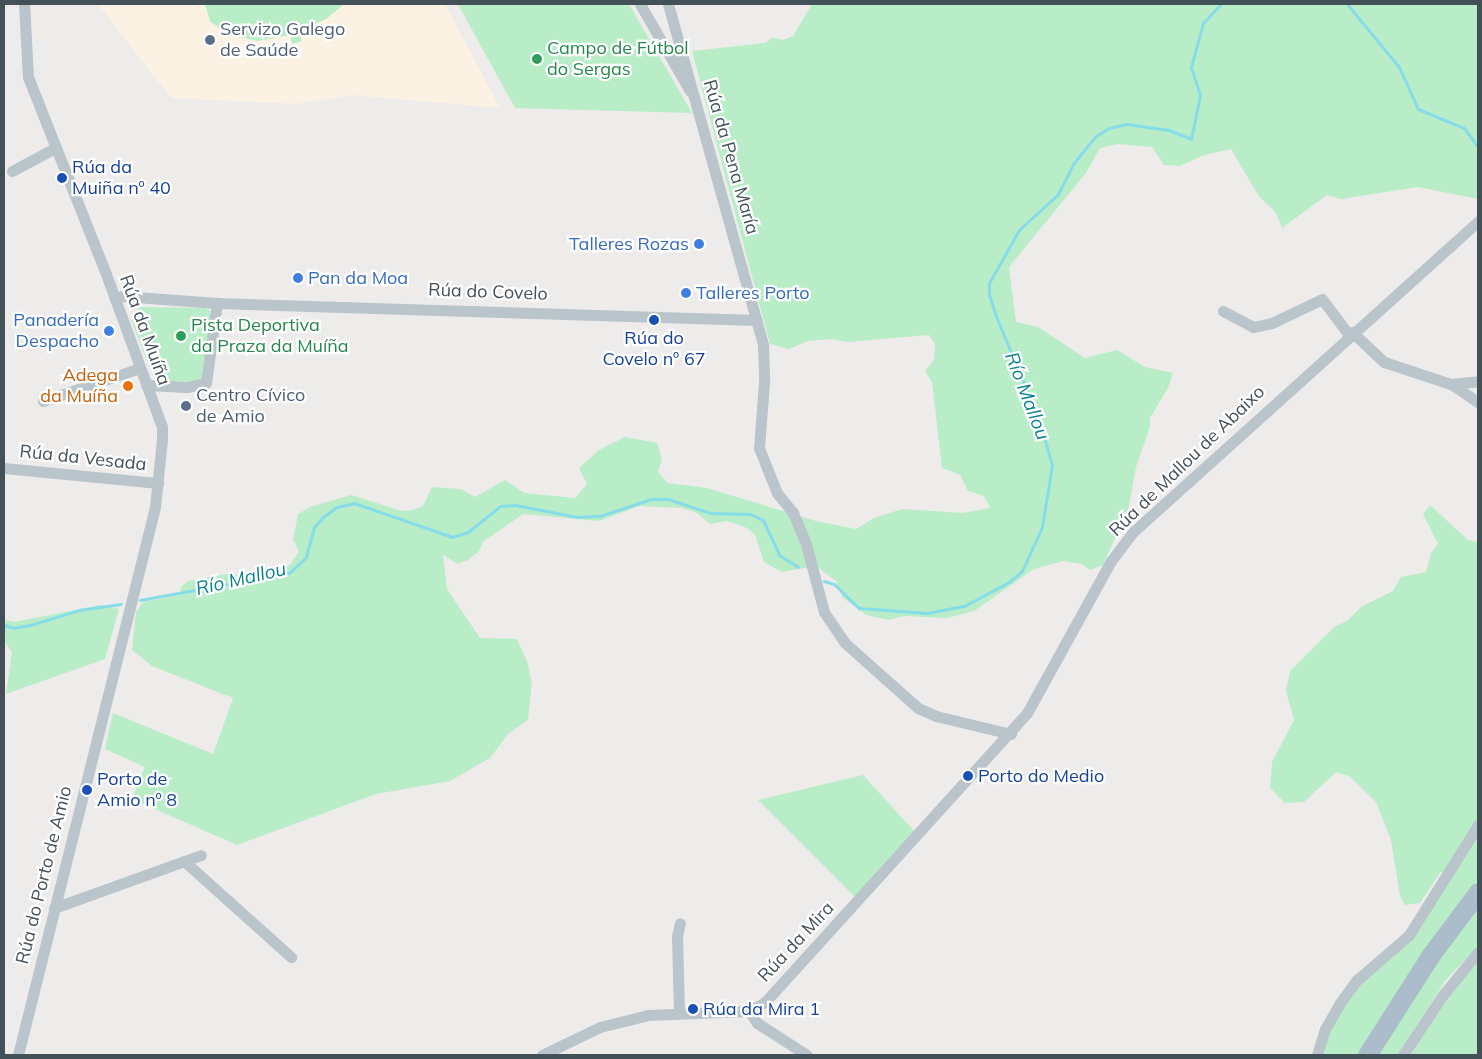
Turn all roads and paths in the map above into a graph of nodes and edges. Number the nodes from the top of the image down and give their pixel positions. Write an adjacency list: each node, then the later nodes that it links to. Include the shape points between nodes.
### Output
1 (24, 4): 5 (street, Rúa da Muíña, via 28,77)
2 (640, 4): 4 (street, via 681,77)
3 (668, 4): 4 (street, Rúa da Pena María)
4 (694, 92): 11 (street, Rúa da Pena María)
5 (55, 148): 6 (street); 8 (street, Rúa da Muíña)
6 (12, 171)
7 (1478, 221): 12 (street, Rúa de Mallou de Abaixo)
8 (115, 299): 9 (street, Rúa do Covelo, via 122,296); 13 (street, Rúa da Muíña)
9 (217, 303): 11 (street, Rúa do Covelo); 15 (street, via 206,383 187,387)
10 (1223, 311): 12 (street, via 1253,327 1272,323 1322,299)
11 (757, 320): 22 (street, Rúa da Pena María, via 763,345 764,383 759,448 777,493 793,513 806,544 812,576 834,630 918,708 936,716)
12 (1350, 333): 16 (street, via 1384,362); 22 (street, Rúa de Mallou de Abaixo, via 1133,532 1111,561 1049,678)
13 (140, 368): 15 (street, Rúa da Muíña); 17 (street)
14 (1478, 380): 16 (street)
15 (146, 384): 20 (street, Rúa da Muíña, via 162,427)
16 (1451, 384): 18 (street)
17 (43, 401)
18 (1478, 402)
19 (4, 468): 20 (street, Rúa da Vesada)
20 (158, 483): 21 (street, Rúa da Muíña, via 155,507)
21 (98, 733): 27 (street, Rúa do Porto de Amio)
22 (1011, 734): 31 (street, Rúa da Mira, via 765,1002)
23 (1478, 825): 36 (street, via 1409,935 1357,980 1340,1003 1325,1029)
24 (201, 855): 25 (street)
25 (184, 861): 27 (street); 30 (street)
26 (1478, 892): 37 (main road, via 1430,956)
27 (54, 908): 33 (street, Rúa do Porto de Amio)
28 (680, 923): 32 (street, via 677,936)
29 (1478, 952): 38 (street, via 1442,996)
30 (291, 957)
31 (749, 1011): 32 (street); 35 (street, via 757,1023)
32 (679, 1012): 34 (street, via 648,1015 600,1027)
33 (18, 1055)
34 (542, 1055)
35 (807, 1055)
36 (1318, 1055)
37 (1367, 1055)
38 (1403, 1055)

